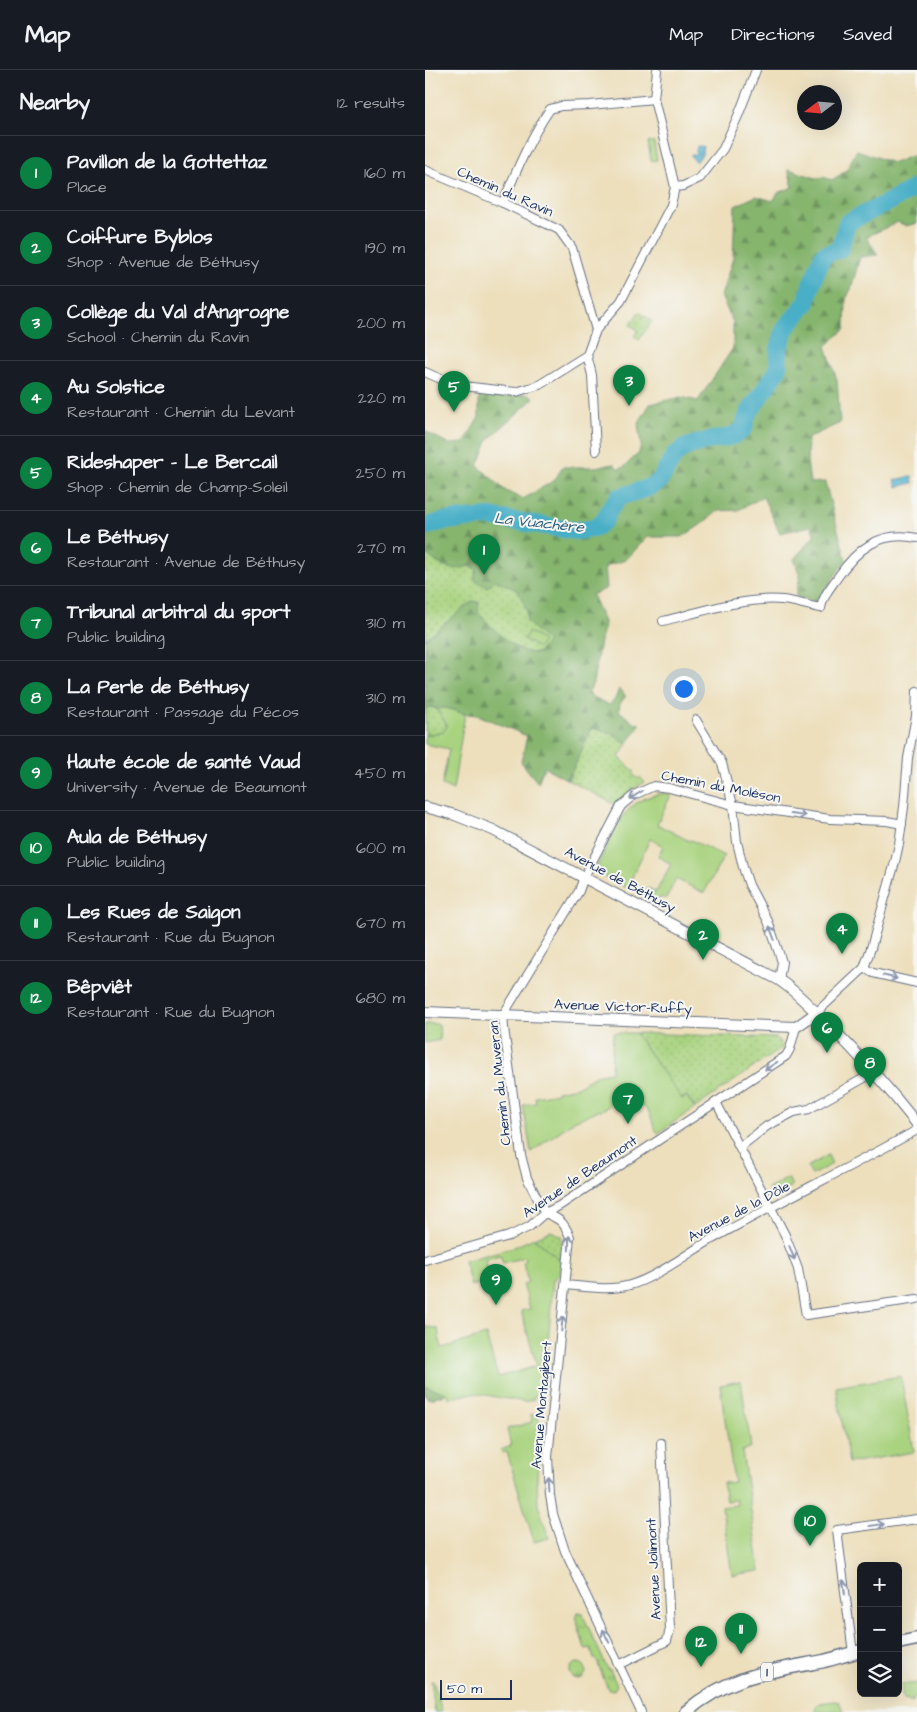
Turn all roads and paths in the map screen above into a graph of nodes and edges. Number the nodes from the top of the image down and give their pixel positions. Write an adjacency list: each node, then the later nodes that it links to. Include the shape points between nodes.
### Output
1 (657, 70): 3 (street)
2 (756, 70): 5 (street, via 723,149 700,178)
3 (654, 99): 5 (street); 6 (street, via 550,109 537,128)
4 (425, 170): 6 (street, Chemin du Ravin)
5 (675, 187): 7 (street, via 671,206 621,301)
6 (503, 203): 7 (street, Chemin du Ravin, via 559,230 572,248)
7 (595, 330): 8 (street)
8 (587, 355): 9 (street, via 539,384 516,392 454,385); 10 (street, via 592,375)
9 (425, 372)
10 (596, 451)
11 (917, 538): 12 (street, via 884,537 863,548 845,566 823,598 821,608 783,600 760,600)
12 (663, 620)
13 (917, 691): 14 (street)
14 (916, 715): 18 (street)
15 (696, 720): 16 (street, via 722,763)
16 (733, 805): 18 (street, Chemin du Moléson, one-way to 18, via 830,819); 19 (street, Chemin du Moléson, one-way to 19, via 654,786 640,792 621,806); 21 (street, one-way to 16, via 782,962 768,921 743,867)
17 (425, 807): 19 (street, Avenue de Béthusy, via 455,814 493,830)
18 (902, 824): 20 (street, via 895,862)
19 (584, 877): 21 (street, Avenue de Béthusy); 25 (street, Chemin du Muveran, via 579,891)
20 (864, 968): 22 (street, one-way to 22, via 879,975); 24 (street)
21 (779, 980): 24 (street, Avenue de Béthusy, via 798,993)
22 (917, 983)
23 (425, 1012): 25 (street, Avenue Victor-Ruffy)
24 (816, 1013): 26 (street); 27 (street, Avenue de Béthusy)
25 (503, 1015): 26 (street, Avenue Victor-Ruffy); 33 (street, Chemin du Muveran, via 521,1155 527,1178)
26 (796, 1027): 28 (street, Avenue de Beaumont, one-way to 28, via 786,1056)
27 (875, 1072): 29 (street, Avenue de Béthusy); 31 (street, via 809,1109 767,1126)
28 (716, 1102): 31 (street); 33 (street, Avenue de Beaumont)
29 (917, 1124)
30 (917, 1130): 32 (street, Avenue de la Dôle)
31 (740, 1147): 32 (street)
32 (772, 1208): 35 (street, Avenue de la Dôle, via 632,1285 606,1288); 36 (street, one-way to 36, via 798,1270 806,1315)
33 (545, 1213): 34 (street, Avenue de Beaumont, via 529,1227 509,1236); 35 (street, Avenue Montagibert, one-way to 33, via 570,1237 566,1225)
34 (425, 1260)
35 (566, 1285): 42 (street, Avenue Montagibert, one-way to 35, via 565,1551 550,1495 548,1457)
36 (917, 1299)
37 (661, 1443): 42 (street, Avenue Jolimont, via 670,1629 667,1640)
38 (917, 1519): 41 (street, one-way to 38, via 837,1530)
39 (917, 1639): 40 (main road)
40 (902, 1642)
41 (857, 1652): 44 (main road, 1, via 738,1680 710,1694)
42 (619, 1664): 43 (street, Avenue Montagibert)
43 (641, 1712)
44 (686, 1712)

